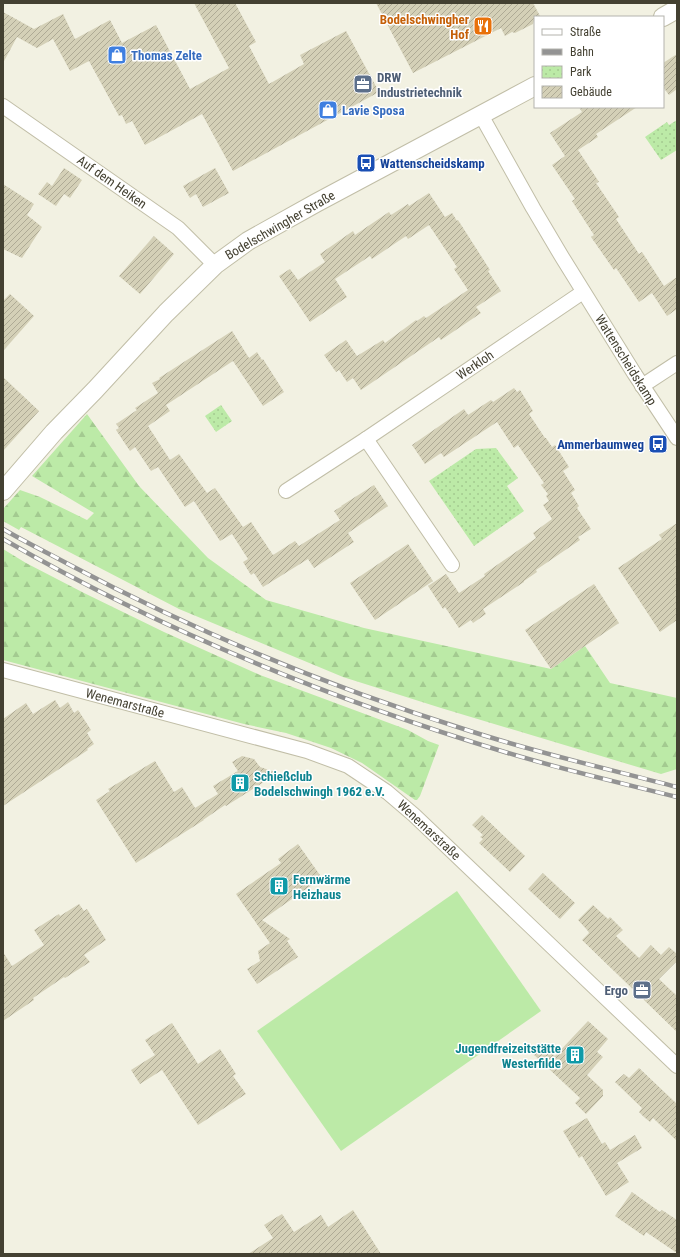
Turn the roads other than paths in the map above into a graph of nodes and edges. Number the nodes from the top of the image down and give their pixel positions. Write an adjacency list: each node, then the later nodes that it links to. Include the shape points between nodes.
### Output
1 (534, 87): 3 (street, Bodelschwingher Straße)
2 (3, 106): 4 (street, Auf dem Heiken, via 178,228)
3 (481, 115): 4 (street, Bodelschwingher Straße, via 248,241); 5 (street, Wattenscheidskamp)
4 (214, 265): 10 (street, Bodelschwingher Straße, via 54,432)
5 (583, 292): 7 (street, Wattenscheidskamp); 9 (street, Werkloh)
6 (677, 363): 7 (street)
7 (642, 386): 8 (street, Wattenscheidskamp)
8 (677, 438)
9 (366, 439): 11 (street, Werkloh); 12 (street)
10 (3, 491)
11 (286, 491)
12 (452, 565)
13 (3, 670): 14 (street, Wenemarstraße, via 307,751 348,766 387,792 414,815)
14 (677, 1066)

